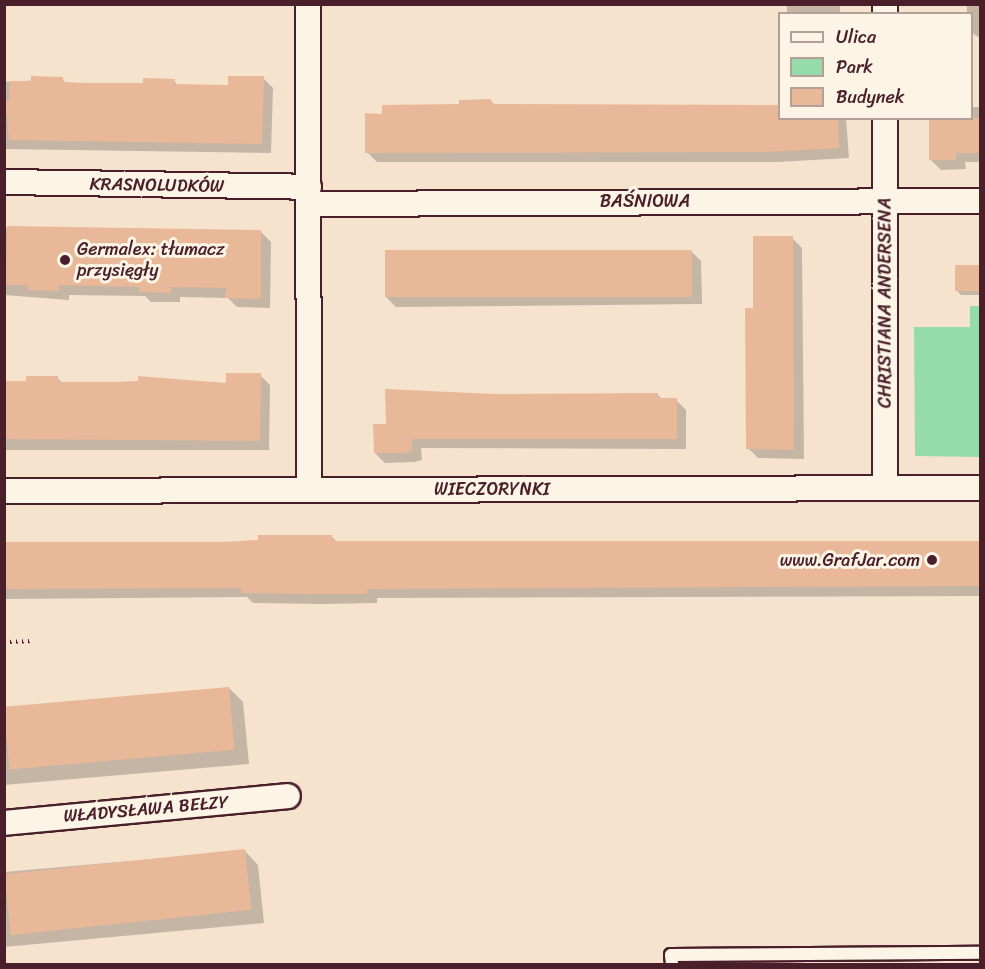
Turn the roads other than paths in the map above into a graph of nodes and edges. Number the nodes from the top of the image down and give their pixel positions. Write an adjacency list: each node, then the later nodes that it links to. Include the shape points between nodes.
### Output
1 (308, 4): 4 (street)
2 (885, 120): 5 (street, CHRISTIANA ANDERSENA)
3 (4, 182): 4 (street, KRASNOLUDKÓW)
4 (309, 196): 5 (street, BAŚNIOWA); 9 (street)
5 (885, 200): 6 (street, BAŚNIOWA); 7 (street, CHRISTIANA ANDERSENA)
6 (981, 201)
7 (885, 488): 8 (street, WIECZORYNKI); 9 (street, WIECZORYNKI)
8 (981, 488)
9 (309, 490): 10 (street, WIECZORYNKI)
10 (4, 491)
11 (288, 796): 12 (street, WŁADYSŁAWA BEŁZY)
12 (4, 823)
13 (981, 953): 14 (lane, via 671,955)
14 (672, 964)

